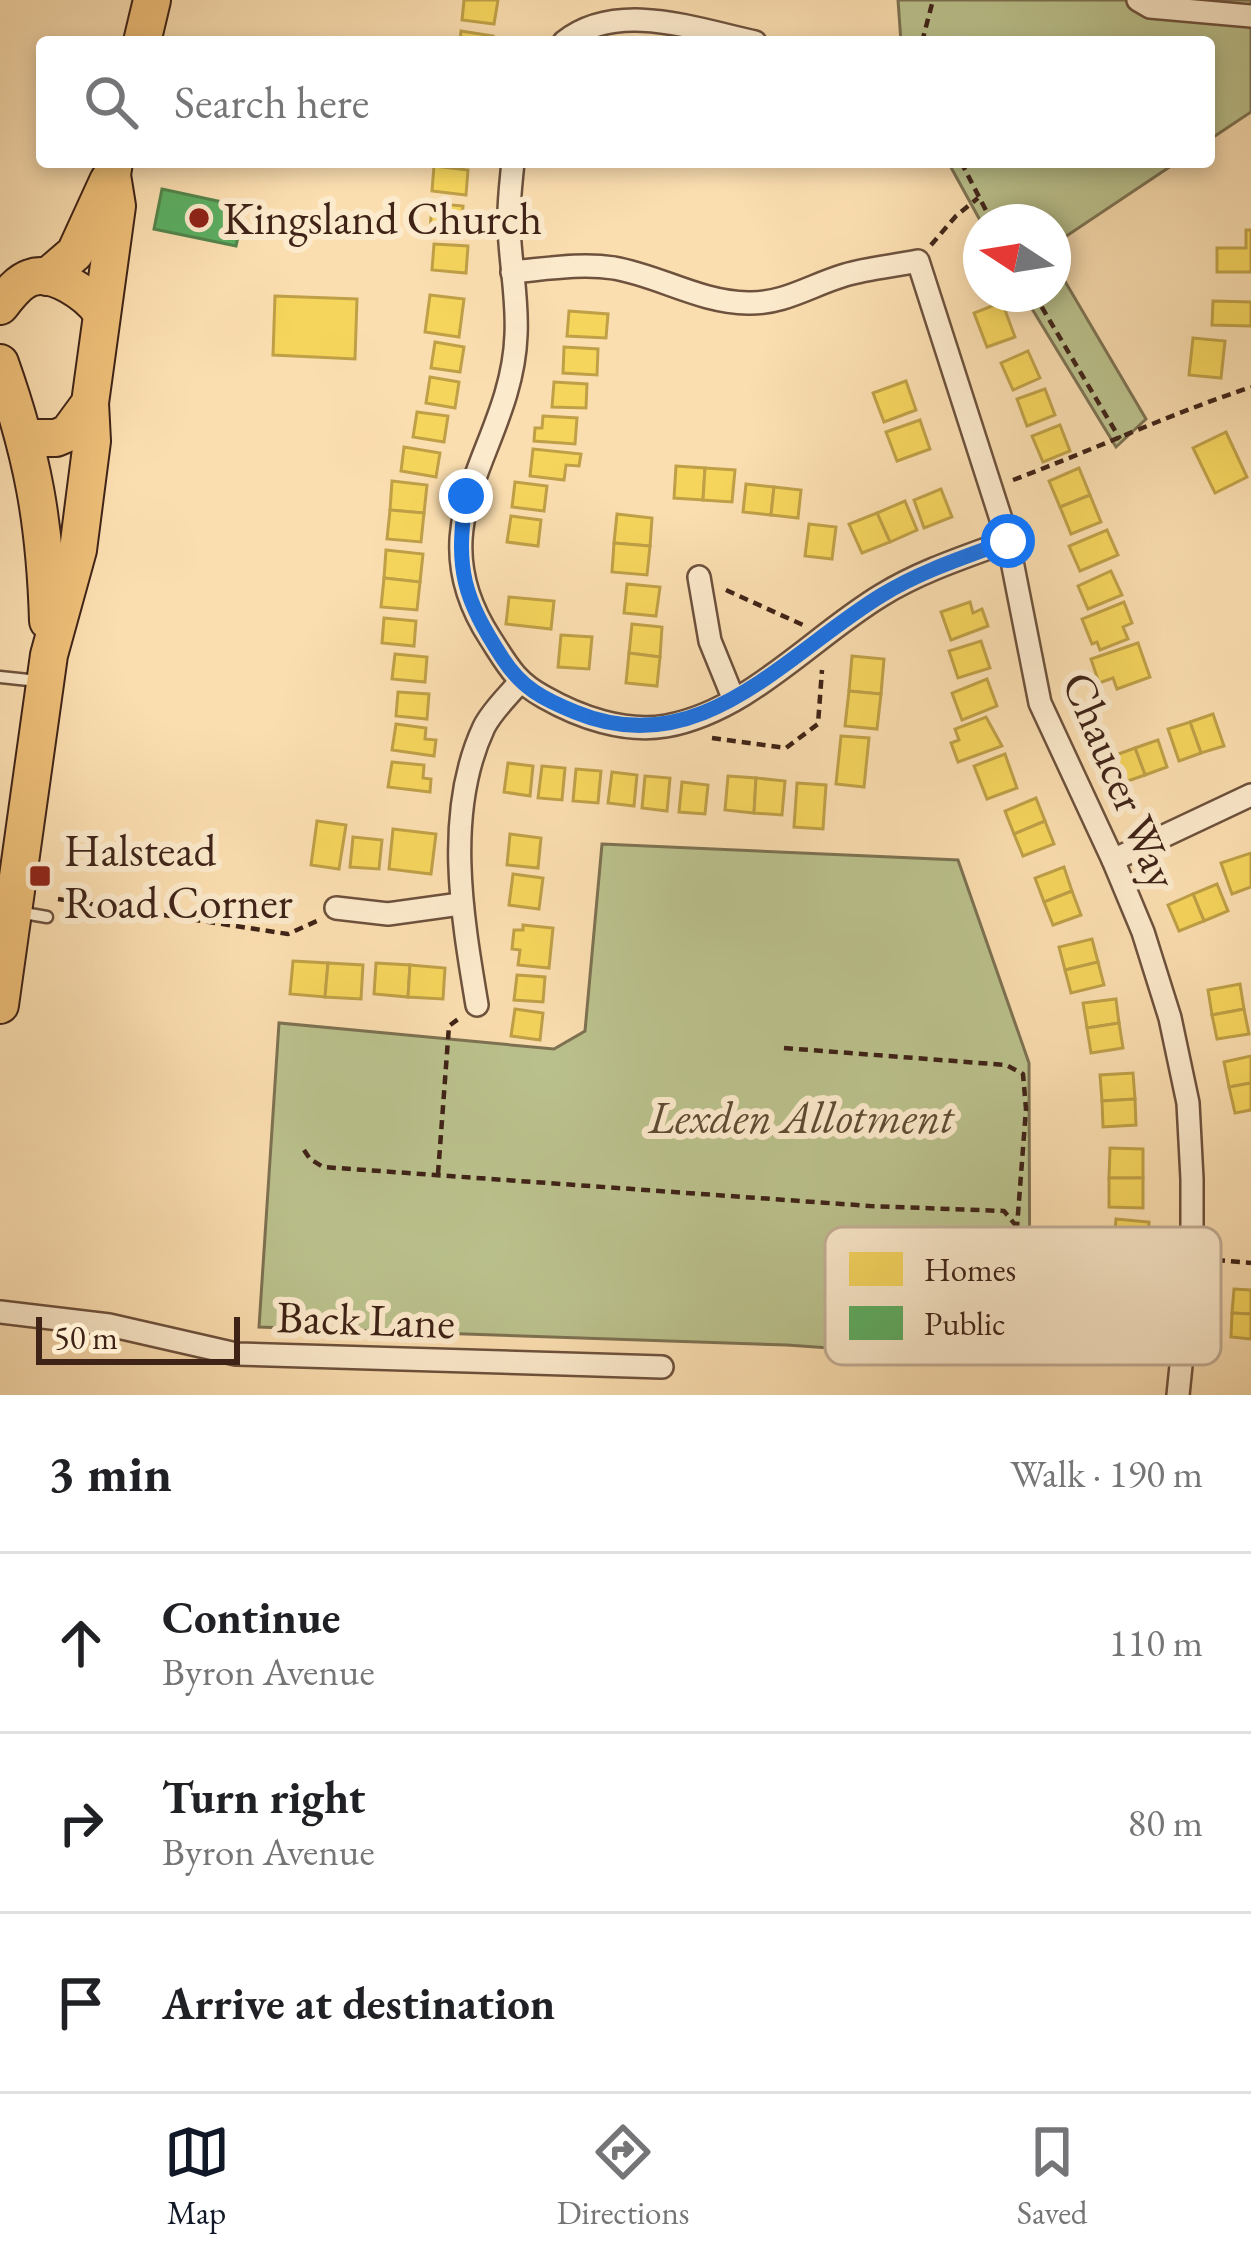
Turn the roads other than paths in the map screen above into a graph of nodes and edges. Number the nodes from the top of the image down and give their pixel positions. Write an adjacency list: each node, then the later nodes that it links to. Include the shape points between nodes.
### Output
1 (152, 0): 4 (main road)
2 (1138, 0): 3 (street)
3 (1251, 16)
4 (143, 36)
5 (571, 36): 6 (street, via 618,19)
6 (727, 36)
7 (113, 168): 10 (main road, via 75,253); 11 (main road, via 117,206)
8 (512, 168): 9 (street)
9 (512, 272): 15 (street, Chaucer Way, via 613,268 703,298 751,304 918,261); 19 (street, via 510,373 466,496 459,546 472,611)
10 (18, 281): 11 (main road, via 82,293)
11 (100, 311): 13 (main road)
12 (0, 363): 14 (main road)
13 (90, 403): 14 (main road, via 68,433); 17 (main road, via 78,550)
14 (27, 438): 17 (main road, via 46,549)
15 (1008, 541): 20 (street, via 880,596); 22 (street, Chaucer Way, via 1040,703)
16 (699, 578): 20 (street, via 710,641)
17 (47, 668): 18 (lane); 25 (main road, via 26,907)
18 (0, 677)
19 (519, 683): 20 (street, via 627,727 666,726); 23 (street, via 486,722 472,759)
20 (734, 700)
21 (1251, 795): 22 (street)
22 (1113, 860): 27 (street, Chaucer Way, via 1170,1018 1188,1103)
23 (460, 904): 24 (street, via 388,914); 26 (street)
24 (336, 908)
25 (0, 1005)
26 (477, 1005)
27 (1191, 1227)
28 (0, 1312): 30 (street, Back Lane, via 109,1325 236,1354)
29 (1180, 1365): 31 (street, Chaucer Way)
30 (662, 1367)
31 (1178, 1395)

